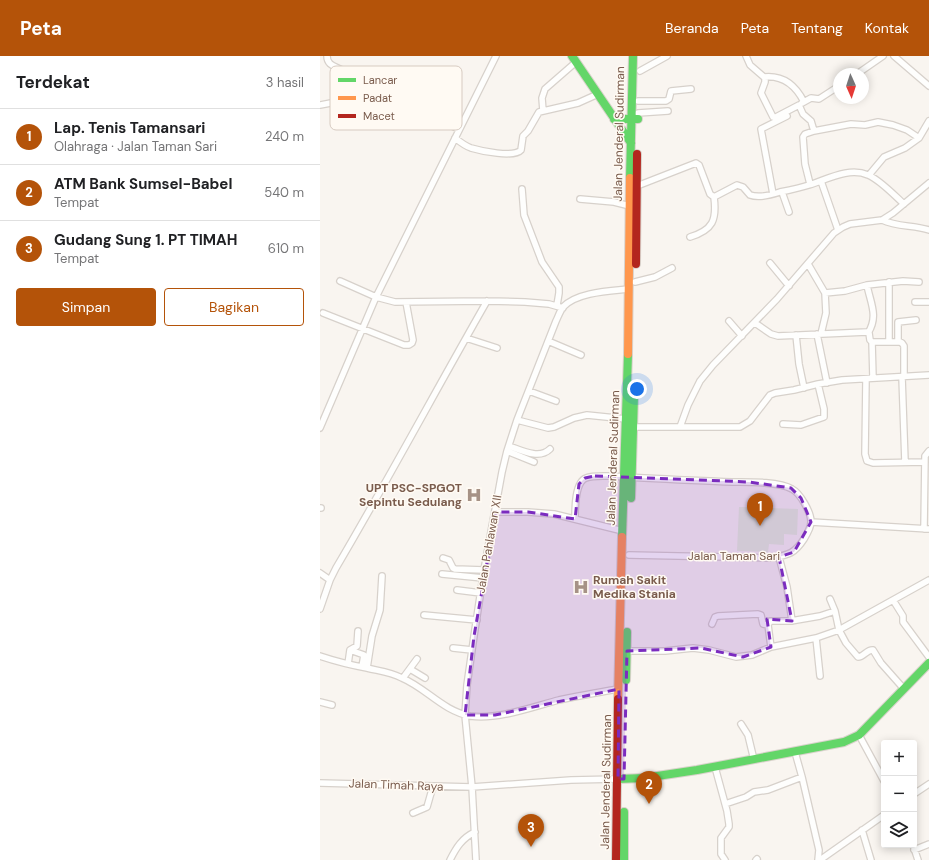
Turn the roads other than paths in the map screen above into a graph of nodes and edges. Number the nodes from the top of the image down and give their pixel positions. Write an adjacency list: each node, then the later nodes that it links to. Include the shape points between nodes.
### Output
1 (327, 56): 10 (street, via 328,63)
2 (496, 56): 29 (street)
3 (633, 56): 26 (main road, Jalan Jenderal Sudirman)
4 (640, 56): 12 (main road, Jalan Jenderal Sudirman)
5 (667, 56): 12 (street)
6 (746, 56): 13 (street, via 750,66)
7 (883, 56): 11 (street)
8 (894, 56): 14 (street)
9 (574, 59): 17 (main road); 23 (street, via 545,89 542,98)
10 (335, 66)
11 (866, 68)
12 (640, 71): 18 (main road, Jalan Jenderal Sudirman)
13 (764, 77): 19 (street, via 779,78 790,84 800,92); 28 (street, via 761,93)
14 (929, 86)
15 (691, 89): 18 (street, via 671,91 666,101)
16 (833, 90): 19 (street, via 818,99 811,98)
17 (598, 94): 23 (street, via 578,103); 27 (main road)
18 (638, 101): 26 (main road, Jalan Jenderal Sudirman)
19 (804, 102): 22 (street)
20 (330, 103): 21 (street)
21 (320, 105)
22 (799, 105): 28 (street); 32 (street, via 803,114 811,121)
23 (543, 111): 33 (street, via 538,113 524,135 521,150 517,153 476,149)
24 (668, 111): 26 (street)
25 (788, 116): 28 (street)
26 (636, 117): 27 (main road); 35 (main road, Jalan Jenderal Sudirman); 39 (main road, Jalan Jenderal Sudirman)
27 (614, 119): 35 (main road)
28 (775, 120): 43 (street, via 760,131)
29 (462, 121)
30 (929, 122): 34 (street)
31 (458, 130): 33 (street)
32 (814, 131): 34 (street, via 878,122 907,130); 40 (street, via 803,136)
33 (455, 138): 65 (street)
34 (919, 138): 36 (street, via 905,148 884,157)
35 (631, 143): 39 (main road, Jalan Jenderal Sudirman)
36 (869, 175): 37 (street, via 847,173); 46 (street)
37 (821, 181): 40 (street); 50 (street)
38 (929, 183): 46 (street)
39 (632, 184): 44 (street, via 697,164 710,194); 47 (main road, Jalan Jenderal Sudirman); 53 (main road, Jalan Jenderal Sudirman)
40 (810, 184): 42 (street)
41 (522, 189): 70 (street, via 524,215 542,262 560,293)
42 (782, 192): 43 (street); 48 (street)
43 (773, 194): 44 (street, via 751,196 738,184)
44 (714, 197): 52 (street, via 714,218 711,225 700,234)
45 (580, 199): 47 (street)
46 (904, 204): 49 (street)
47 (630, 206): 53 (main road, Jalan Jenderal Sudirman)
48 (789, 212)
49 (882, 220): 50 (street, via 850,224); 51 (street)
50 (838, 230): 55 (street)
51 (929, 230)
52 (690, 237)
53 (632, 250): 58 (main road, Jalan Jenderal Sudirman); 63 (main road, Jalan Jenderal Sudirman)
54 (770, 263): 62 (street)
55 (808, 264): 62 (street); 64 (street)
56 (672, 268): 58 (street, via 655,277)
57 (340, 280): 65 (street)
58 (635, 282): 103 (main road, Jalan Jenderal Sudirman)
59 (889, 282): 60 (street); 61 (street); 85 (street)
60 (919, 282)
61 (867, 285): 64 (street); 77 (street, via 873,310 873,324)
62 (789, 286): 75 (street)
63 (629, 289): 71 (street, via 584,296 571,301); 98 (main road, Jalan Jenderal Sudirman)
64 (825, 293): 78 (street, via 826,313)
65 (376, 297): 67 (street); 76 (street)
66 (488, 301): 67 (street); 70 (street); 81 (street)
67 (406, 302): 76 (street, via 413,340 410,345 404,345)
68 (914, 302): 69 (street)
69 (929, 302)
70 (557, 305): 71 (street)
71 (563, 308): 82 (street, Jalan Pahlawan XII)
72 (323, 313): 76 (street)
73 (916, 320): 83 (street, via 898,322)
74 (729, 321): 80 (street)
75 (755, 323): 79 (street, via 774,335); 80 (street)
76 (363, 328): 97 (street)
77 (868, 333): 78 (street); 84 (street)
78 (819, 334): 79 (street); 92 (street)
79 (796, 335): 94 (street)
80 (742, 336): 101 (street, via 700,381)
81 (466, 338): 86 (street); 124 (street)
82 (548, 341): 87 (street); 95 (street, Jalan Pahlawan XII)
83 (898, 341): 85 (street); 89 (street, via 904,346)
84 (872, 342): 85 (street); 90 (street)
85 (889, 342)
86 (497, 348)
87 (581, 356)
88 (929, 375): 89 (street)
89 (903, 377): 90 (street); 108 (street)
90 (873, 378): 91 (street)
91 (866, 379): 92 (street); 108 (street, via 866,460 873,463)
92 (827, 383): 93 (street)
93 (818, 384): 94 (street); 100 (street, via 824,417 801,425)
94 (804, 388): 101 (street, via 770,395 750,421 740,427)
95 (529, 391): 96 (street); 99 (street, Jalan Pahlawan XII)
96 (556, 401)
97 (323, 414): 102 (street)
98 (626, 419): 99 (street, via 587,416 548,428); 110 (main road, Jalan Jenderal Sudirman)
99 (517, 420): 104 (street, Jalan Pahlawan XII)
100 (783, 424)
101 (680, 427): 103 (street)
102 (320, 428)
103 (633, 428): 110 (main road, Jalan Jenderal Sudirman)
104 (508, 448): 105 (street, via 538,454); 107 (street); 111 (street, Jalan Pahlawan XII)
105 (550, 449)
106 (929, 451): 109 (street, via 925,455)
107 (534, 462)
108 (905, 462): 109 (street)
109 (925, 462): 114 (street)
110 (627, 478): 112 (street, via 595,476 581,481 578,486); 113 (street, via 749,482 783,486 791,488 801,498); 115 (main road, Jalan Jenderal Sudirman); 116 (main road, Jalan Jenderal Sudirman)
111 (496, 512): 112 (street, via 554,514); 119 (street, Jalan Pahlawan XII)
112 (575, 519): 115 (street)
113 (811, 522): 114 (street); 117 (street, Jalan Taman Sari, via 807,534 794,552)
114 (927, 529)
115 (623, 531): 156 (main road, Jalan Jenderal Sudirman)
116 (629, 555): 117 (street, Jalan Taman Sari); 144 (main road, Jalan Jenderal Sudirman)
117 (779, 557): 134 (street)
118 (443, 558): 119 (street, via 449,560 455,569)
119 (484, 570): 123 (street, Jalan Pahlawan XII)
120 (320, 573): 124 (street)
121 (442, 574): 123 (street)
122 (382, 576): 150 (street, via 380,610)
123 (483, 578): 127 (street, Jalan Pahlawan XII)
124 (330, 580): 130 (street)
125 (929, 580): 129 (street)
126 (457, 590): 127 (street)
127 (481, 593): 133 (street, Jalan Pahlawan XII)
128 (830, 599): 131 (street)
129 (893, 600): 137 (street); 146 (street, via 903,616 903,622)
130 (320, 609)
131 (834, 611): 134 (street); 137 (street)
132 (424, 615): 133 (street)
133 (476, 620): 143 (street, Jalan Pahlawan XII)
134 (792, 621): 136 (street, via 772,620)
135 (712, 624): 136 (street, via 718,616 759,614 762,623)
136 (768, 625): 140 (street)
137 (839, 630): 139 (street); 155 (street, via 858,657 874,650 881,663)
138 (358, 631): 142 (street, via 356,646)
139 (816, 638): 140 (street); 152 (street)
140 (771, 647): 144 (street, via 752,655 736,657 701,648)
141 (453, 648): 143 (street)
142 (350, 650): 149 (street); 150 (street, via 364,655)
143 (472, 650): 159 (street, Jalan Pahlawan XII)
144 (627, 651): 167 (main road, Jalan Jenderal Sudirman)
145 (320, 656): 149 (street)
146 (929, 657)
147 (417, 659): 151 (street)
148 (929, 663): 155 (main road)
149 (348, 664): 150 (street)
150 (364, 668): 153 (street)
151 (410, 669): 153 (street); 154 (street)
152 (820, 676)
153 (403, 678): 159 (street)
154 (425, 678)
155 (904, 688): 161 (main road)
156 (619, 689): 159 (street, via 519,711 495,715); 167 (main road, Jalan Jenderal Sudirman)
157 (320, 702): 158 (street)
158 (332, 705)
159 (465, 715): 171 (street, Jalan Pahlawan XII)
160 (741, 724): 163 (street, via 748,735)
161 (859, 735): 162 (main road, via 844,742); 166 (street)
162 (795, 752): 163 (main road); 165 (street)
163 (754, 760): 164 (main road)
164 (715, 767): 167 (main road); 173 (street)
165 (802, 776): 173 (street, via 768,790 752,792 746,797); 186 (street)
166 (881, 776)
167 (621, 779): 171 (street, Jalan Timah Raya, via 578,779); 183 (main road, Jalan Jenderal Sudirman); 184 (main road, Jalan Jenderal Sudirman)
168 (320, 783): 170 (street, Jalan Timah Raya)
169 (929, 784): 172 (street)
170 (433, 786): 171 (street, Jalan Timah Raya); 174 (street, via 426,807)
171 (472, 787): 177 (street, Jalan Pahlawan XII)
172 (917, 792)
173 (725, 804): 185 (street, via 729,827 722,835 720,844 721,854)
174 (413, 812)
175 (881, 817): 176 (street)
176 (862, 830): 186 (street); 187 (street)
177 (475, 832): 181 (street, via 466,836); 182 (street, Jalan Pahlawan XII)
178 (929, 844): 179 (street)
179 (917, 846)
180 (914, 848): 188 (street)
181 (450, 860)
182 (476, 860)
183 (616, 860)
184 (624, 860)
185 (725, 860)
186 (819, 860)
187 (871, 860)
188 (918, 860)

